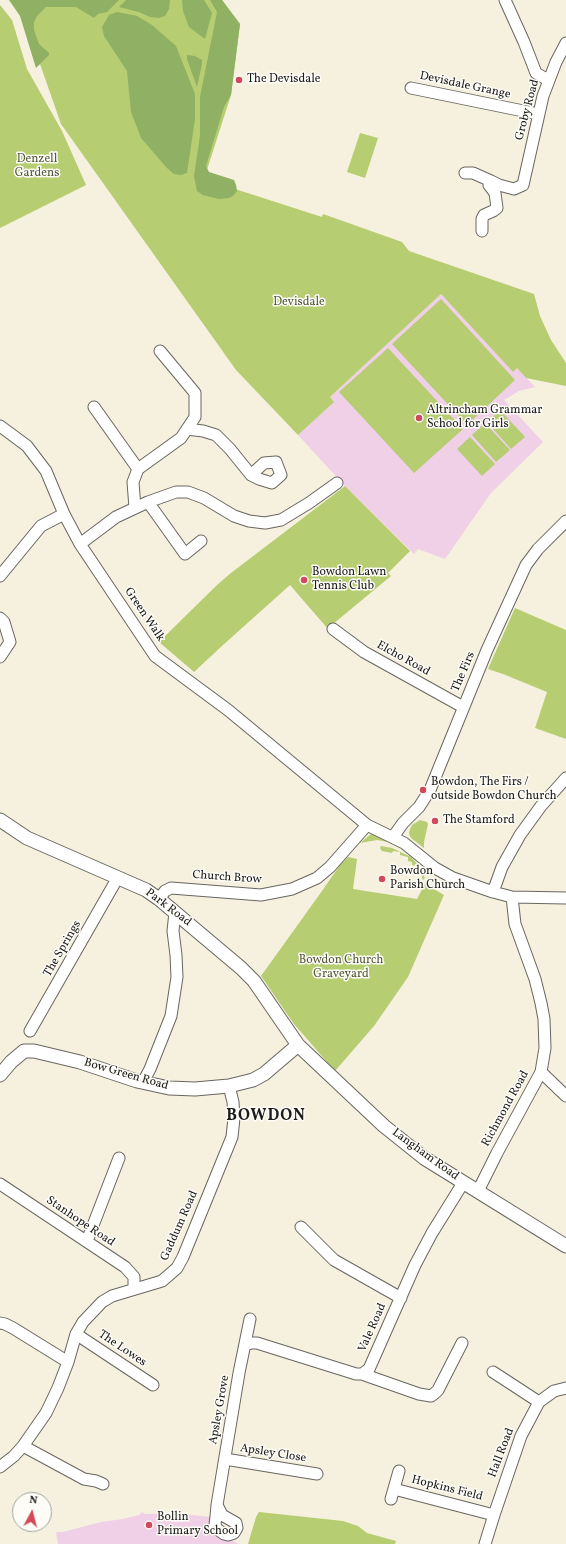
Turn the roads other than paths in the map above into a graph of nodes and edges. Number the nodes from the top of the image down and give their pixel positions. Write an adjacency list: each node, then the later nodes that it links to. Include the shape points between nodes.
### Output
1 (505, 0): 3 (street, via 536,73)
2 (566, 43): 3 (street, Groby Road)
3 (548, 80): 5 (street, Groby Road)
4 (411, 88): 5 (street, Devisdale Grange)
5 (538, 114): 7 (street, Groby Road, via 523,185 514,189)
6 (465, 173): 7 (street, via 473,173)
7 (491, 181): 8 (street, via 489,185 495,192 496,208 484,215)
8 (482, 231)
9 (160, 351): 12 (street, via 195,393 195,417)
10 (94, 407): 13 (street)
11 (0, 426): 18 (street, Green Walk, via 27,446 46,471)
12 (187, 429): 13 (street, via 181,438); 14 (street, via 216,435)
13 (138, 469): 17 (street, via 133,482)
14 (251, 475)
15 (337, 483): 16 (street, via 281,520 265,523 234,516 204,498 188,492 176,492)
16 (148, 502): 17 (street); 20 (street, via 185,554)
17 (136, 508): 21 (street, via 116,517)
18 (64, 514): 21 (street, Green Walk); 22 (street, via 41,526)
19 (566, 521): 26 (street, The Firs, via 526,565)
20 (201, 541)
21 (80, 544): 31 (street, Green Walk, via 155,656 228,710)
22 (0, 576)
23 (0, 618): 25 (street, via 4,622 10,642)
24 (333, 629): 26 (street, Elcho Road, via 364,652)
25 (0, 657)
26 (463, 707): 32 (street, The Firs, via 430,790)
27 (566, 778): 28 (street)
28 (554, 791): 29 (street); 34 (street, via 520,835 502,867)
29 (566, 794)
30 (0, 820): 33 (main road, Park Road, via 26,838)
31 (367, 825): 32 (street, Green Walk); 37 (street, Church Brow, via 330,868 317,878 292,889 261,895 171,888)
32 (393, 837): 34 (street, Green Walk, via 453,878)
33 (118, 879): 37 (main road, Park Road, via 146,890); 39 (street, The Springs)
34 (493, 892): 35 (street, Green Walk)
35 (512, 897): 36 (street, Green Walk); 41 (street, Richmond Road, via 515,924 543,1010 545,1048)
36 (566, 898)
37 (159, 899): 38 (main road, Park Road)
38 (175, 912): 40 (main road, Park Road, via 242,968 254,981); 43 (street, via 173,931 177,977 171,1016)
39 (30, 1032)
40 (298, 1045): 44 (main road, Bow Green Road, via 264,1074 253,1080); 47 (main road, Langham Road, via 384,1126 424,1158)
41 (541, 1072): 45 (street); 49 (street, Richmond Road)
42 (0, 1075): 43 (main road, Bow Green Road, via 10,1062 24,1051 34,1051 80,1062)
43 (143, 1082): 44 (main road, Bow Green Road, via 169,1088)
44 (229, 1086): 53 (street, Gaddum Road, via 234,1118 232,1137 184,1257 177,1268 162,1281)
45 (566, 1096)
46 (119, 1158): 51 (street)
47 (463, 1183): 49 (main road, Langham Road); 54 (street, Vale Road, via 432,1233)
48 (0, 1184): 51 (street, Stanhope Road)
49 (478, 1191): 52 (main road, Langham Road)
50 (301, 1227): 54 (street, via 334,1260)
51 (87, 1242): 53 (street, Stanhope Road, via 125,1267 134,1278)
52 (566, 1246)
53 (134, 1289): 57 (street, Gaddum Road, via 102,1302 83,1322)
54 (401, 1298): 62 (street, Vale Road, via 369,1369)
55 (250, 1320): 59 (street, Apsley Grove)
56 (0, 1323): 60 (street, via 13,1328)
57 (76, 1334): 60 (street, Gaddum Road); 63 (street, The Lowes)
58 (462, 1343): 62 (street, via 438,1390 430,1396)
59 (246, 1345): 62 (street, via 257,1343); 67 (street, Apsley Grove)
60 (68, 1362): 66 (street, Gaddum Road, via 46,1413)
61 (493, 1372): 65 (street)
62 (362, 1374)
63 (153, 1385)
64 (566, 1388): 65 (street, Hall Road, via 554,1391)
65 (539, 1402): 73 (street, Hall Road, via 521,1436)
66 (23, 1446): 68 (street, Gaddum Road); 71 (street, via 84,1478)
67 (225, 1459): 70 (street, Apsley Close); 72 (street, Apsley Grove)
68 (0, 1467)
69 (399, 1471): 73 (street, Hopkins Field, via 392,1494)
70 (317, 1474)
71 (104, 1484)
72 (217, 1505)
73 (494, 1515): 74 (street, Hall Road)
74 (485, 1544)

